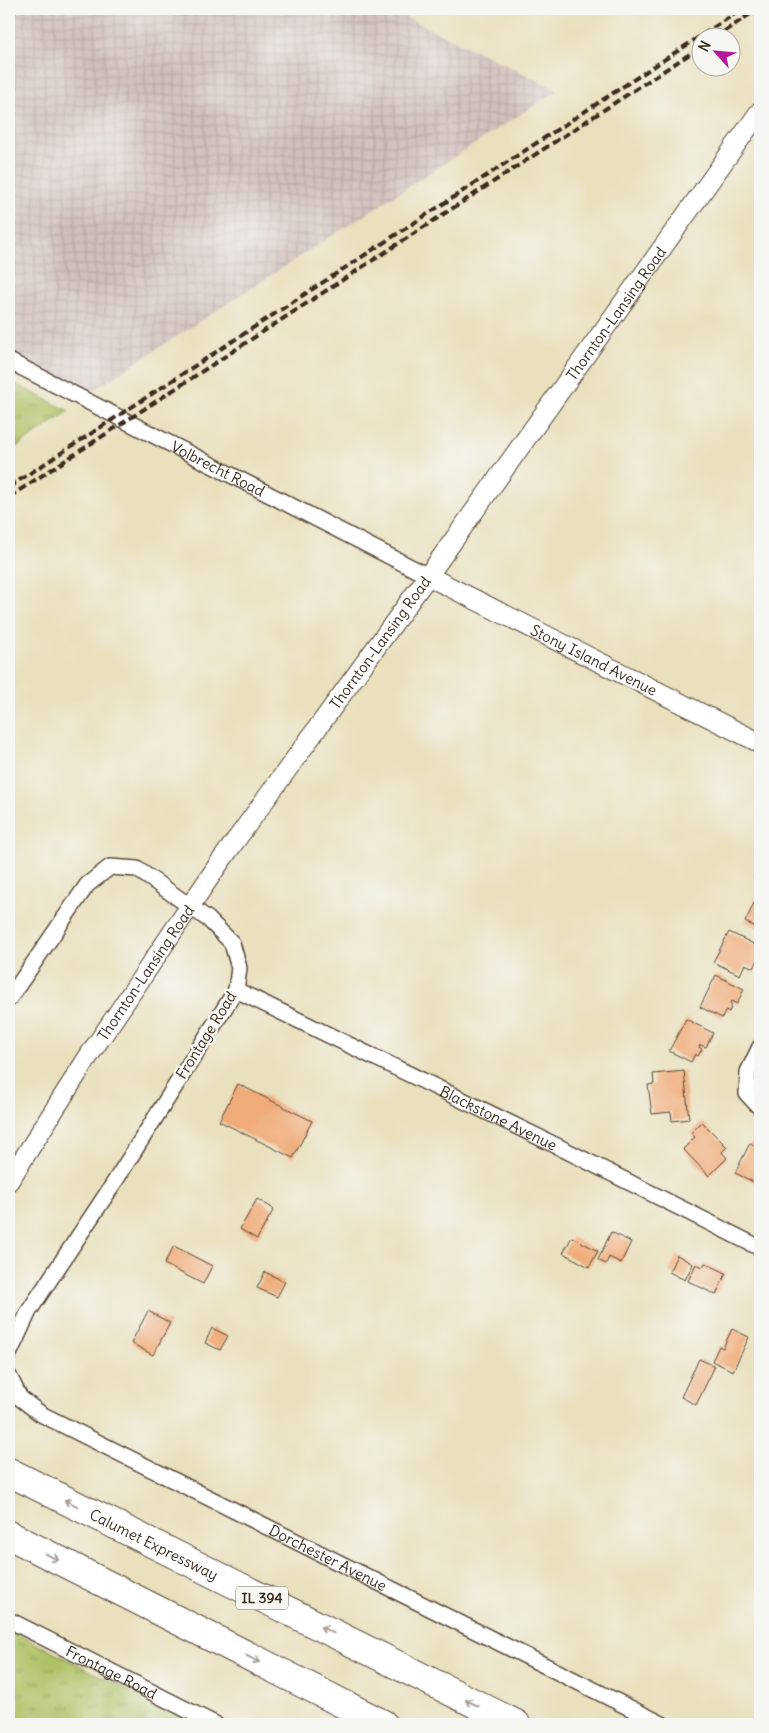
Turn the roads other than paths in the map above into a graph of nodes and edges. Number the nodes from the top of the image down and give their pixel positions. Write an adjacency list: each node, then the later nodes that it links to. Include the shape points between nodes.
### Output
1 (760, 111): 3 (street, Thornton-Lansing Road)
2 (9, 361): 3 (street, Volbrecht Road)
3 (428, 576): 4 (street, Stony Island Avenue); 5 (street, Thornton-Lansing Road)
4 (760, 743)
5 (190, 906): 6 (street, Frontage Road, via 232,943 239,968); 7 (street, Frontage Road, via 137,869 110,867 87,885); 10 (street, Thornton-Lansing Road)
6 (236, 990): 11 (street, Blackstone Avenue); 12 (street, Frontage Road, via 112,1186 28,1311)
7 (9, 999)
8 (760, 1047): 9 (street, via 748,1072 747,1094)
9 (760, 1108)
10 (9, 1182)
11 (760, 1248)
12 (9, 1354)
13 (9, 1376): 20 (street, Dorchester Avenue, via 20,1398 41,1414)
14 (9, 1472): 19 (highway, Calumet Expressway / IL 394, one-way to 14)
15 (9, 1536): 18 (highway, one-way to 18)
16 (9, 1620): 17 (street, Frontage Road)
17 (215, 1724)
18 (383, 1724)
19 (516, 1724)
20 (662, 1724)

